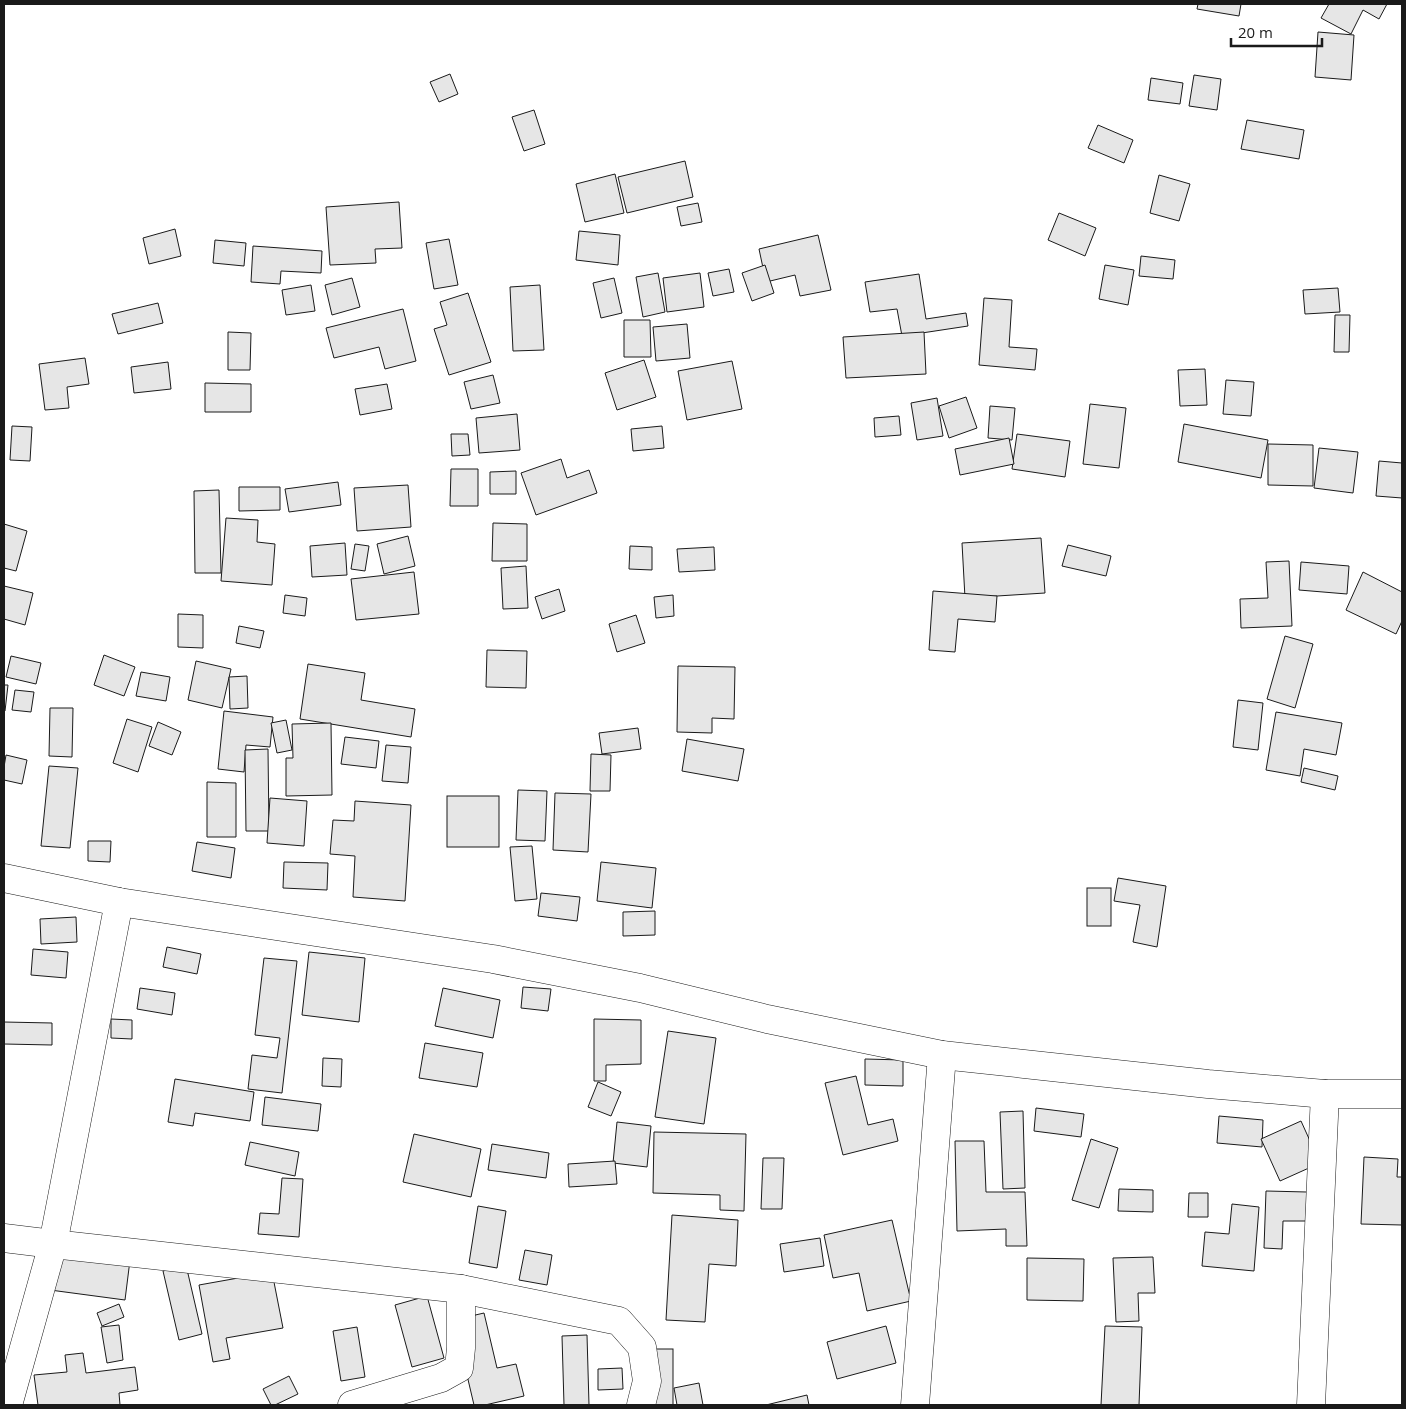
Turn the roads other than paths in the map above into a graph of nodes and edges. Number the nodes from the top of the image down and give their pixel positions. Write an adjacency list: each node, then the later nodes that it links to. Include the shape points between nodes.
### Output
1 (4, 878): 2 (street)
2 (119, 902): 3 (street, via 493,959 640,988); 7 (street)
3 (942, 1056): 4 (street); 12 (street)
4 (1325, 1094): 5 (street); 13 (street)
5 (1402, 1094)
6 (4, 1238): 7 (street)
7 (54, 1244): 8 (street); 9 (street)
8 (462, 1289): 10 (street, via 459,1368 441,1378); 11 (street, via 619,1320 642,1347 647,1381)
9 (8, 1405)
10 (352, 1405)
11 (641, 1405)
12 (915, 1405)
13 (1311, 1405)

